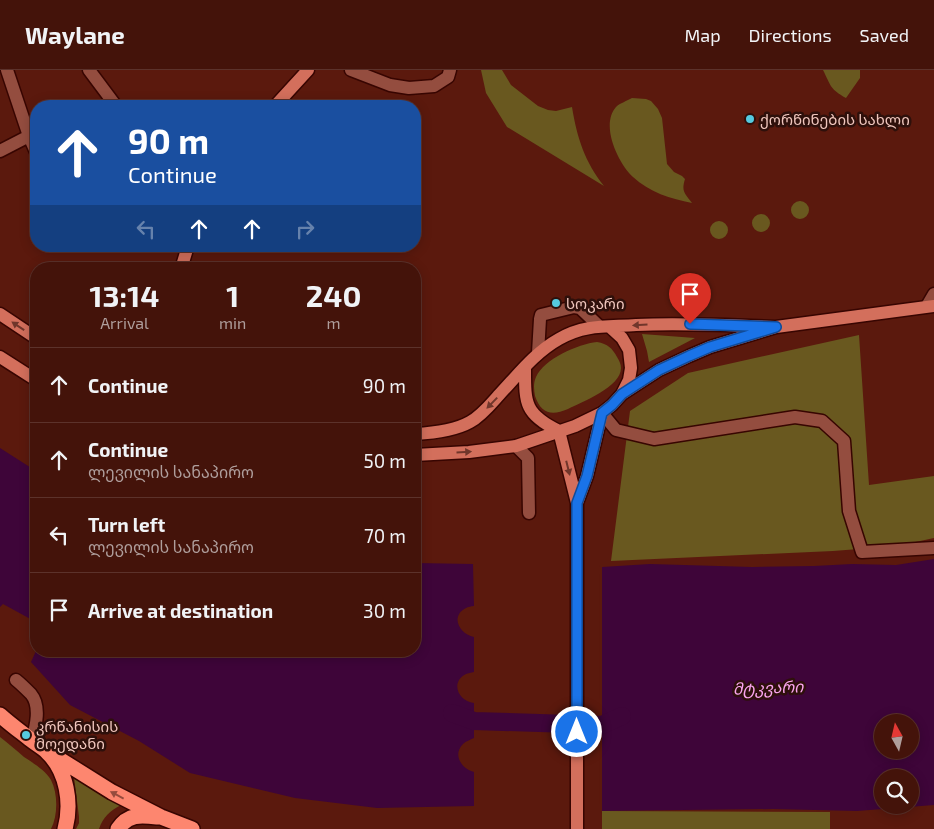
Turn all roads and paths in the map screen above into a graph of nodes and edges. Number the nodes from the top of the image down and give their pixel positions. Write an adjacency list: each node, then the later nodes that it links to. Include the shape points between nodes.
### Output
1 (7, 70): 8 (street)
2 (89, 70): 6 (street)
3 (308, 70): 7 (main road)
4 (351, 70): 5 (street, via 390,85 409,88 434,86 448,77)
5 (450, 70)
6 (112, 100)
7 (281, 100)
8 (29, 136): 9 (street)
9 (0, 151)
10 (934, 294): 11 (street)
11 (930, 306): 14 (main road)
12 (0, 314): 15 (main road, one-way to 12)
13 (605, 326): 14 (main road, one-way to 13); 16 (main road, via 580,329); 16 (street, via 580,308 542,315); 20 (main road, via 622,338 629,350 631,368)
14 (776, 327): 20 (main road, via 689,356 659,370)
15 (30, 334)
16 (538, 353): 18 (main road)
17 (0, 357): 19 (main road)
18 (525, 367): 22 (main road, via 528,405 534,416); 23 (main road, one-way to 23, via 471,422 448,430)
19 (30, 376)
20 (622, 394): 21 (main road)
21 (602, 413): 22 (main road); 26 (main road); 28 (street, via 616,430 654,439 795,417 822,421 844,441 849,511 862,552)
22 (558, 432): 24 (main road); 26 (main road, one-way to 26)
23 (421, 433)
24 (516, 446): 25 (main road, one-way to 24); 27 (street, via 528,458)
25 (421, 455)
26 (577, 503): 37 (main road)
27 (529, 513)
28 (934, 548)
29 (16, 680): 31 (street, via 32,695 37,710)
30 (0, 716): 31 (highway)
31 (32, 740): 32 (highway)
32 (48, 752): 33 (highway, one-way to 32, via 112,792); 34 (highway, via 64,779)
33 (161, 817): 35 (highway, via 140,815 128,818); 36 (highway)
34 (66, 829)
35 (118, 829)
36 (192, 829)
37 (577, 829)

